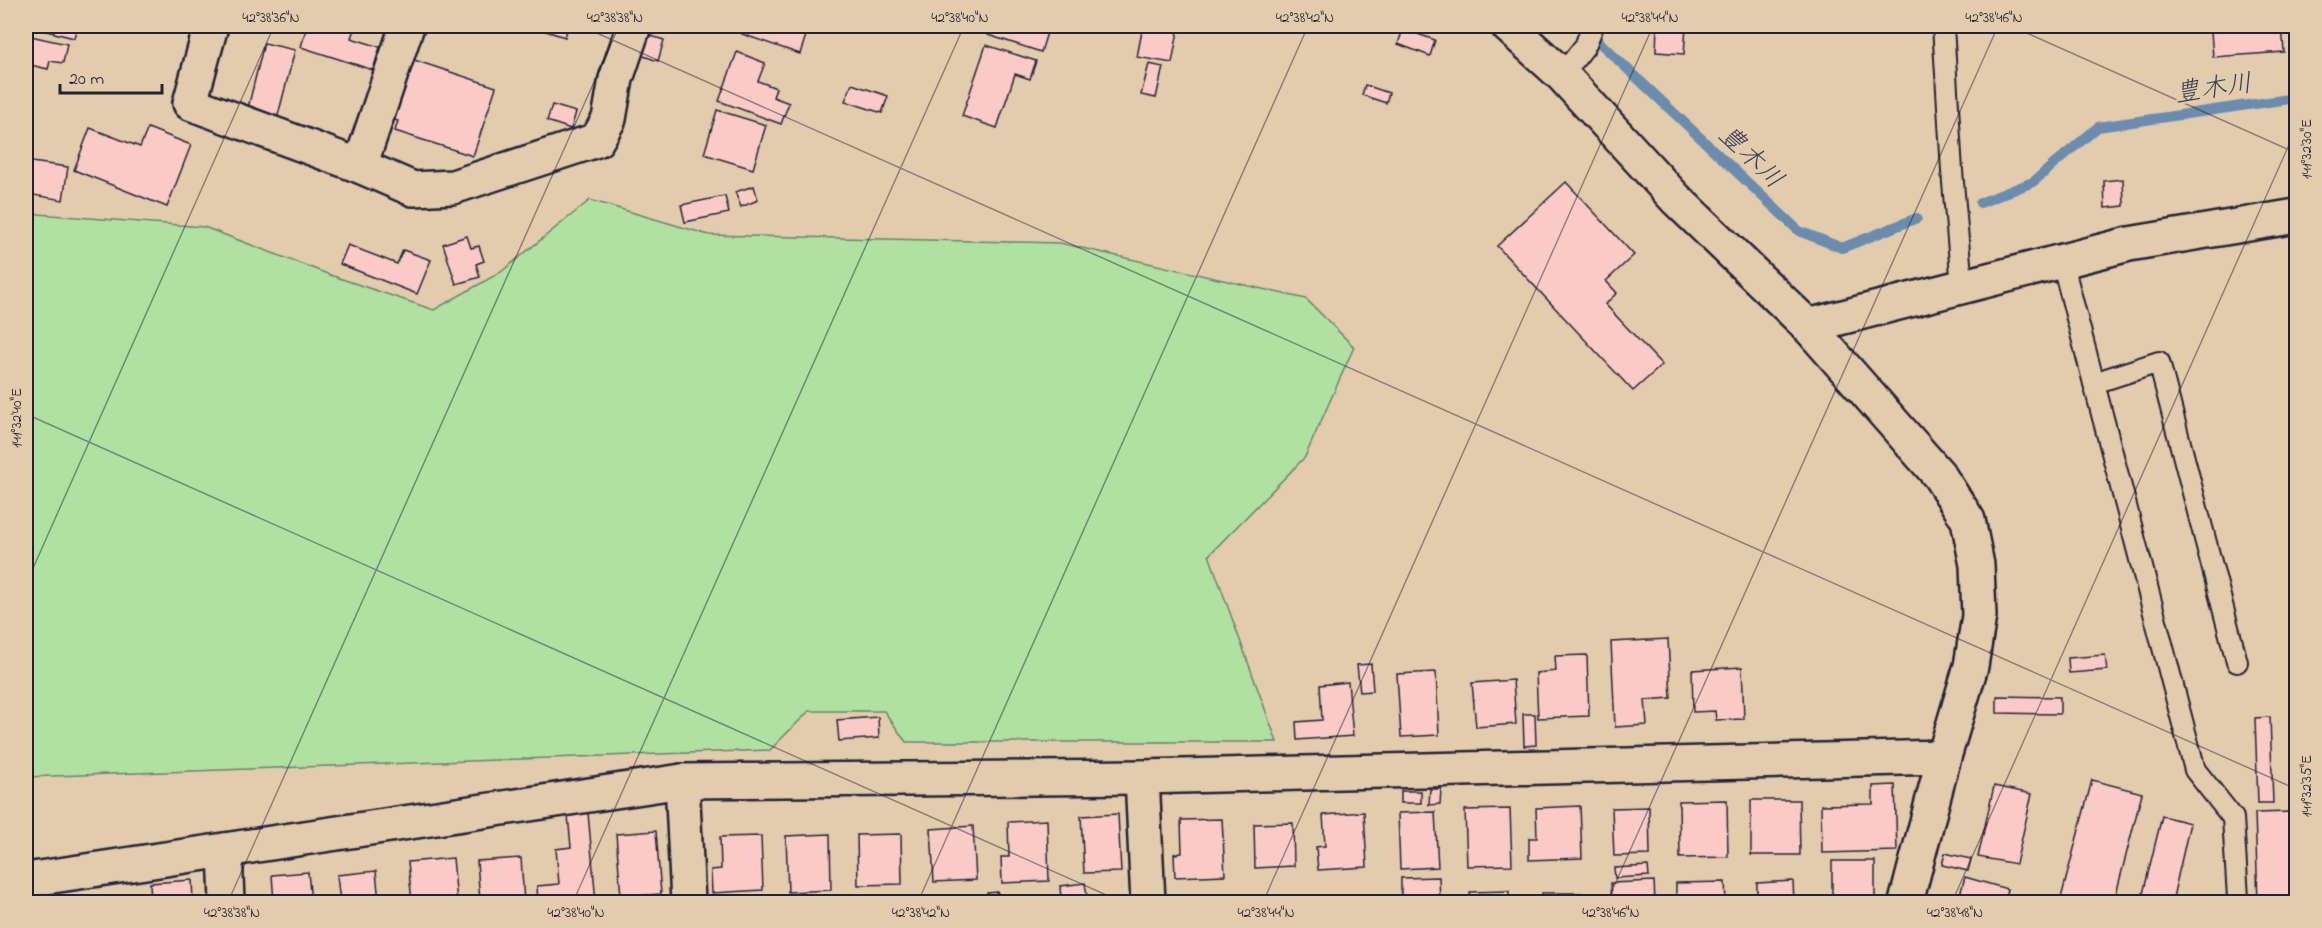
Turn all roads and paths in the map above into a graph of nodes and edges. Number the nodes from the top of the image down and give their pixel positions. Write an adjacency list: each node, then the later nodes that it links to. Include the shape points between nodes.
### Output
1 (211, 26): 8 (street, via 190,104)
2 (407, 26): 8 (street)
3 (634, 26): 8 (street, via 616,79 609,119 597,141 453,187 413,189)
4 (1508, 26): 7 (street)
5 (1593, 26): 7 (lane, via 1585,46)
6 (1944, 26): 11 (lane)
7 (1562, 75): 12 (street, via 1676,199)
8 (360, 166)
9 (2296, 216): 10 (street, via 2129,244)
10 (2062, 261): 11 (street); 13 (lane)
11 (1962, 286): 12 (street)
12 (1808, 326): 15 (street, via 1939,474 1968,520 1977,565 1979,616 1971,666)
13 (2094, 383): 14 (lane, via 2159,362); 20 (lane, via 2195,770 2233,818)
14 (2237, 662)
15 (1944, 757): 16 (street); 24 (street)
16 (1142, 777): 17 (street); 23 (street)
17 (682, 781): 18 (street); 22 (street)
18 (225, 850): 19 (street); 21 (street)
19 (26, 880)
20 (2238, 898)
21 (226, 903)
22 (688, 903)
23 (1148, 903)
24 (1906, 903)

